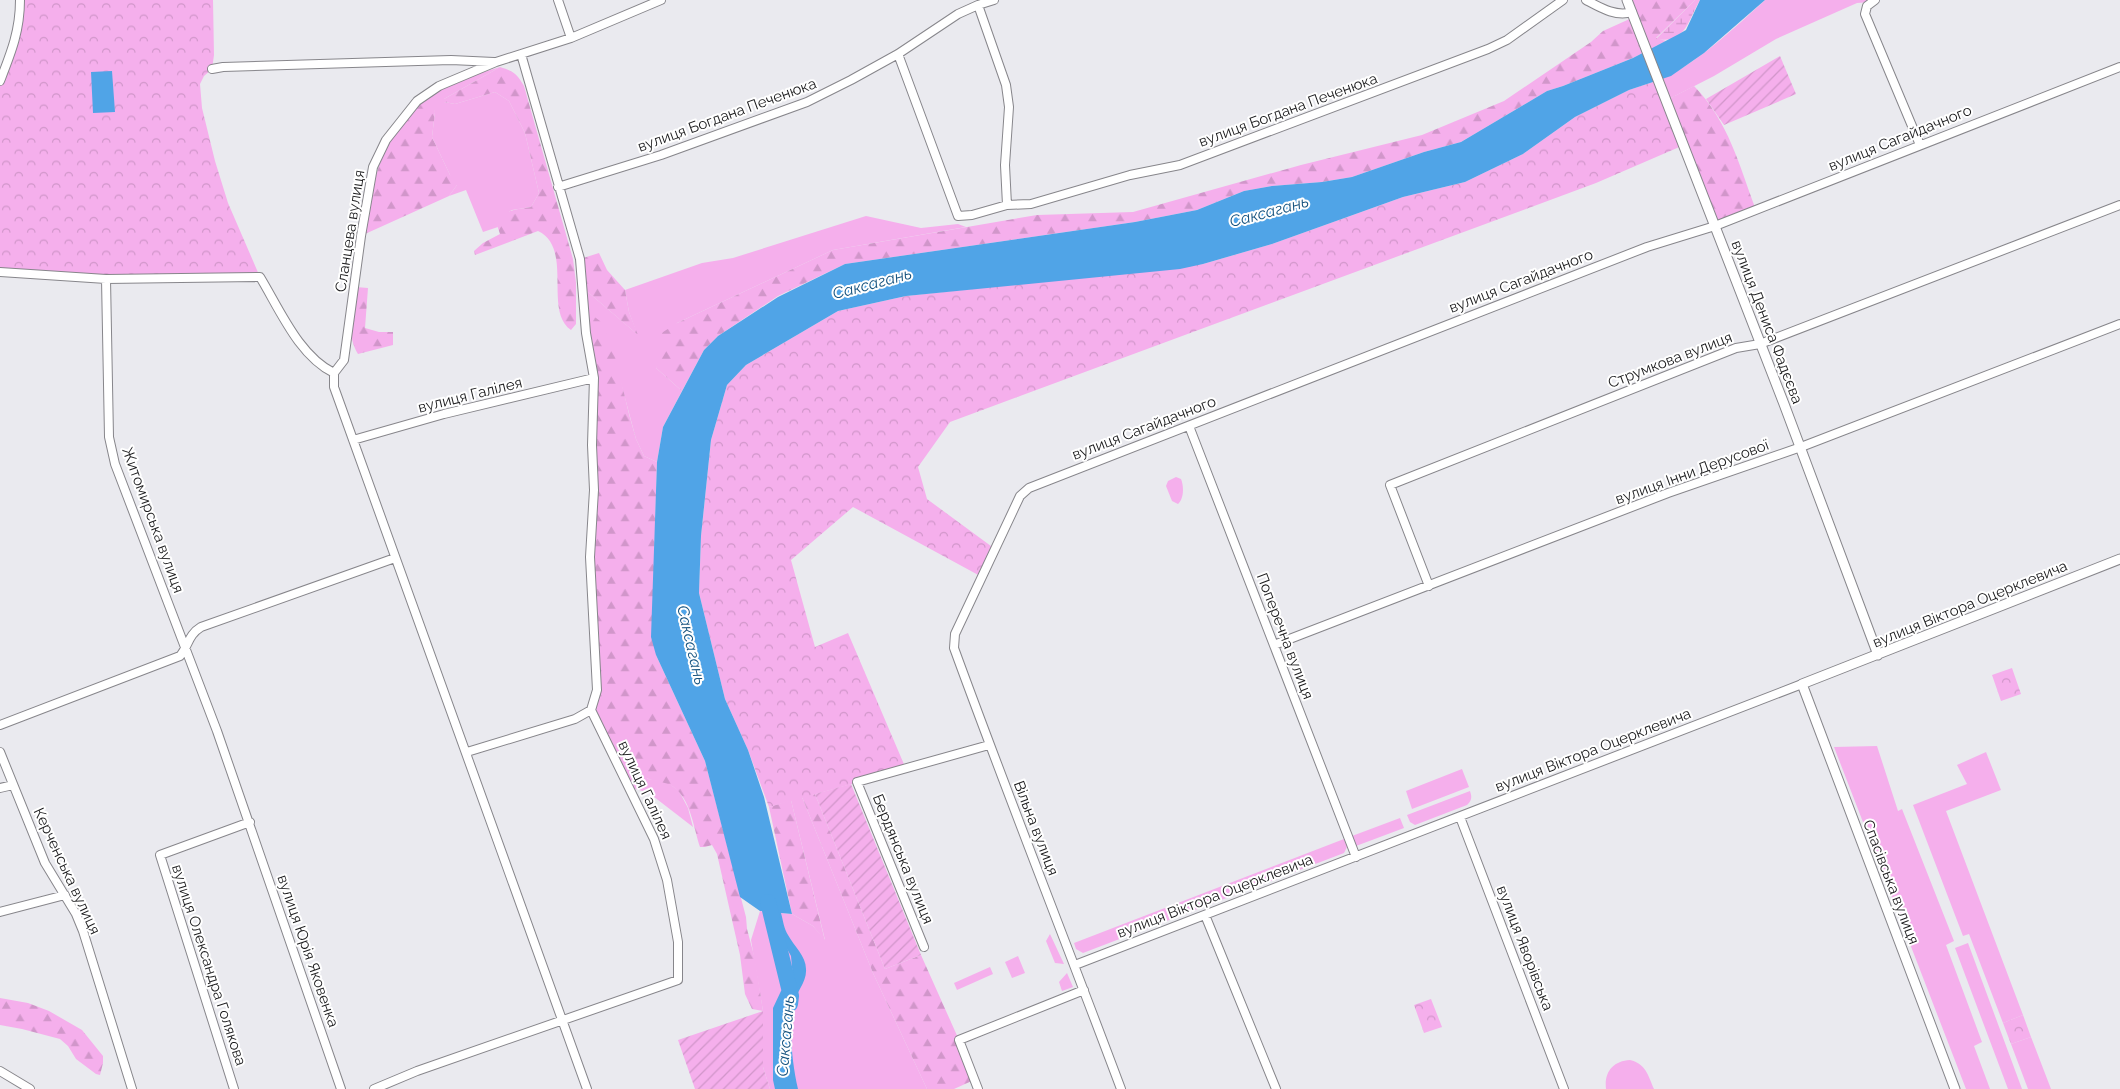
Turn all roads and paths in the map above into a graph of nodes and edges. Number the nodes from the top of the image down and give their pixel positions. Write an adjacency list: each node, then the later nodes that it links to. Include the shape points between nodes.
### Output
1 (20, 0): 17 (street, via 20,21)
2 (558, 0): 11 (street)
3 (661, 0): 11 (street, Сланцева вулиця)
4 (994, 0): 9 (street, вулиця Богдана Печенюка)
5 (1563, 0): 21 (street, вулиця Богдана Печенюка, via 1507,40 1488,49 1246,141 1180,165 1130,175 1031,204)
6 (1586, 0): 10 (street, via 1615,13)
7 (1627, 0): 10 (street, вулиця Дениса Фадєєва)
8 (1875, 0): 18 (street, via 1866,6 1868,24)
9 (978, 5): 13 (street, вулиця Богдана Печенюка, via 958,14); 21 (street, via 1006,84 1010,107 1005,165)
10 (1633, 14): 22 (street, вулиця Дениса Фадєєва)
11 (571, 38): 12 (street, Сланцева вулиця)
12 (521, 54): 14 (street, Сланцева вулиця); 19 (street)
13 (898, 54): 19 (street, вулиця Богдана Печенюка, via 807,102 660,155); 21 (street, вулиця Богдана Печенюка, via 958,216)
14 (496, 62): 16 (street, Сланцева вулиця, via 416,60); 27 (street, Сланцева вулиця, via 423,95 386,140 373,167 344,360)
15 (2120, 67): 18 (street, вулиця Сагайдачного)
16 (212, 69)
17 (0, 81)
18 (1920, 145): 22 (street, вулиця Сагайдачного)
19 (558, 187): 28 (street, via 580,259 586,333)
20 (2120, 204): 26 (street, Струмкова вулиця)
21 (1008, 205)
22 (1715, 226): 26 (street, вулиця Дениса Фадєєва); 29 (street, вулиця Сагайдачного, via 1647,247)
23 (0, 272): 24 (street)
24 (106, 279): 27 (street, via 260,277 303,348 321,366); 37 (street, Житомирська вулиця, via 109,437 116,464)
25 (2120, 324): 31 (street, вулиця Інни Дерусової)
26 (1760, 344): 31 (street, вулиця Дениса Фадєєва); 35 (street, Струмкова вулиця, via 1736,348 1390,485)
27 (334, 373): 30 (street, via 334,387)
28 (594, 378): 30 (street, вулиця Галілея, via 444,414); 40 (street, via 594,490 590,557 597,690)
29 (1189, 426): 34 (street, вулиця Сагайдачного, via 1029,488 1020,496); 36 (street, Поперечна вулиця)
30 (353, 440): 32 (street)
31 (1800, 447): 35 (street, вулиця Інни Дерусової, via 1668,493); 38 (street, вулиця Дениса Фадєєва)
32 (395, 558): 37 (street, via 201,627 187,640); 44 (street)
33 (2120, 560): 38 (street, вулиця Віктора Оцерклевича)
34 (982, 577): 42 (street, Вільна вулиця, via 953,640)
35 (1429, 586): 36 (street, вулиця Інни Дерусової)
36 (1274, 645): 49 (street, Поперечна вулиця)
37 (186, 648): 41 (street, via 180,656); 48 (street, Житомирська вулиця)
38 (1878, 655): 39 (street, вулиця Віктора Оцерклевича)
39 (1802, 684): 47 (street, вулиця Віктора Оцерклевича); 68 (street, Спасівська вулиця)
40 (591, 710): 44 (street, via 574,719); 56 (street, вулиця Галілея, via 654,839 667,880 678,942 678,980)
41 (0, 725)
42 (989, 745): 53 (street, Бердянська вулиця, via 857,782); 54 (street, Вільна вулиця)
43 (0, 752): 45 (street, Керченська вулиця)
44 (467, 752): 56 (street)
45 (13, 785): 46 (street); 50 (street, Керченська вулиця, via 45,863)
46 (0, 788)
47 (1460, 816): 49 (street, вулиця Віктора Оцерклевича); 67 (street, вулиця Яворівська)
48 (250, 822): 60 (street, вулиця Олександра Голякова, via 160,855); 61 (street, вулиця Юрія Яковенка)
49 (1356, 856): 52 (street, вулиця Віктора Оцерклевича)
50 (65, 895): 51 (street); 59 (street, Керченська вулиця, via 83,930)
51 (0, 912)
52 (1206, 915): 54 (street, вулиця Віктора Оцерклевича); 66 (street)
53 (924, 947)
54 (1075, 965): 55 (street, Вільна вулиця)
55 (1084, 990): 64 (street, via 959,1040); 65 (street, Вільна вулиця)
56 (562, 1020): 62 (street, вулиця Галілея); 63 (street)
57 (0, 1071): 58 (street)
58 (30, 1089)
59 (132, 1089)
60 (234, 1089)
61 (341, 1089)
62 (374, 1089)
63 (587, 1089)
64 (978, 1089)
65 (1121, 1089)
66 (1276, 1089)
67 (1564, 1089)
68 (1955, 1089)

